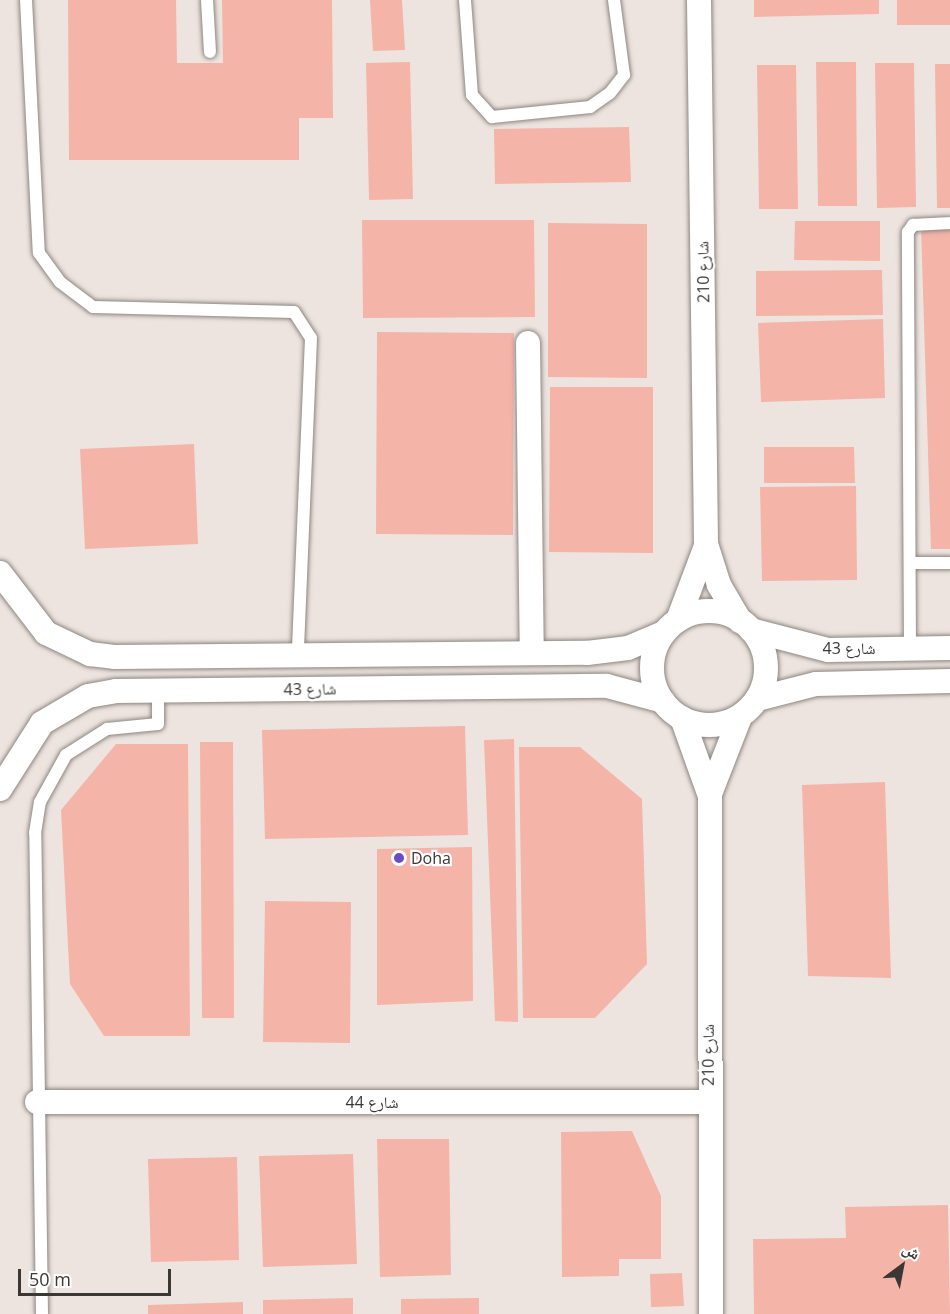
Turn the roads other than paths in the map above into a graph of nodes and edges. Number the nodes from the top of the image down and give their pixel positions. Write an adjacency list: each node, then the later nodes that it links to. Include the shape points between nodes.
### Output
1 (26, 0): 17 (lane, via 39,253 60,282 93,307 294,312 311,338)
2 (207, 0): 6 (lane)
3 (465, 0): 4 (lane, via 472,95 492,117 590,108 610,93 624,75)
4 (614, 0)
5 (699, 0): 9 (street, شارع 210)
6 (210, 52)
7 (950, 223): 10 (lane, via 913,225 908,232)
8 (528, 343): 18 (street)
9 (706, 544): 13 (street, شارع 210, via 719,585); 14 (street, شارع 210)
10 (912, 563): 11 (lane); 15 (lane)
11 (950, 563)
12 (0, 573): 17 (street, via 46,633 90,654)
13 (746, 626): 14 (street, via 710,612); 15 (street, شارع 43, via 828,650); 21 (street, via 766,664)
14 (671, 627): 18 (street, via 608,652); 22 (street, via 653,660)
15 (910, 648): 16 (street, شارع 43)
16 (950, 648)
17 (298, 652): 18 (street)
18 (532, 653)
19 (950, 681): 21 (street, via 816,684)
20 (158, 691): 22 (street, شارع 43, via 607,686); 25 (street, شارع 43, via 88,696 63,707 42,723); 27 (lane, via 158,724 108,729 66,755 40,802 35,833)
21 (757, 699): 23 (street)
22 (663, 701): 24 (street)
23 (740, 717): 24 (street, via 705,725); 26 (street, شارع 210)
24 (682, 718): 26 (street, شارع 210)
25 (0, 789)
26 (710, 796): 28 (street, شارع 210)
27 (37, 1102): 28 (street, شارع 44); 29 (lane)
28 (708, 1102): 30 (street, شارع 210)
29 (42, 1314)
30 (711, 1314)

